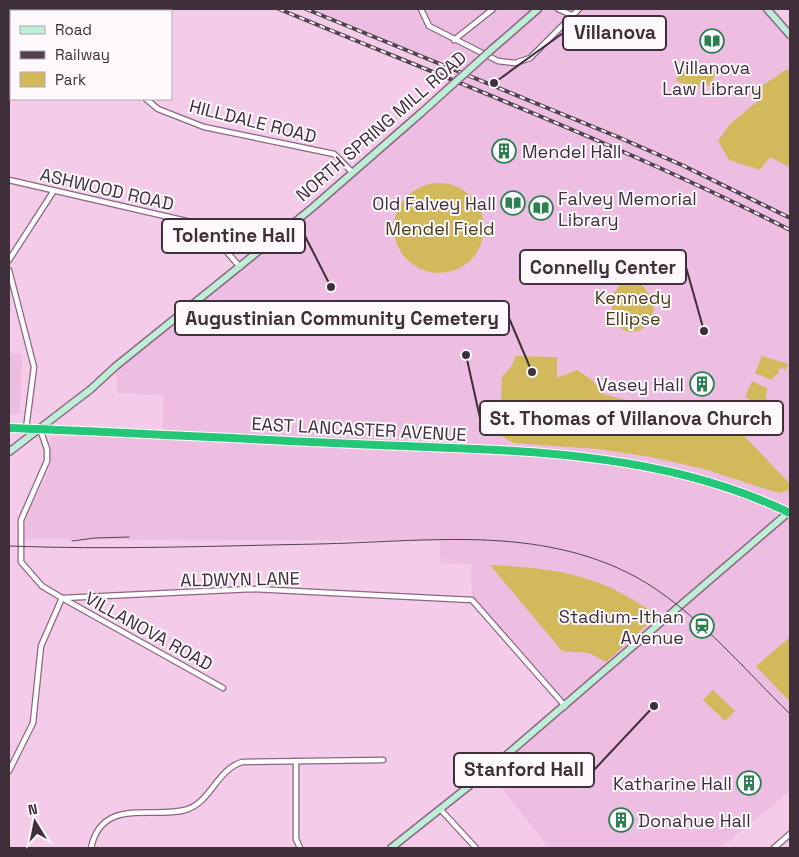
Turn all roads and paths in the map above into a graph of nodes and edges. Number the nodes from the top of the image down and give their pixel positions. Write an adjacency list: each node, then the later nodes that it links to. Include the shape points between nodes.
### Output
1 (421, 9): 11 (street, via 429,26)
2 (493, 9): 11 (street)
3 (529, 9): 9 (street)
4 (538, 9): 9 (main road, NORTH SPRING MILL ROAD)
5 (558, 9): 8 (street)
6 (579, 9): 8 (street)
7 (767, 9): 10 (main road)
8 (574, 16): 11 (street, via 530,58 515,63 498,62)
9 (528, 18): 13 (main road, NORTH SPRING MILL ROAD, bridge)
10 (790, 35)
11 (454, 40)
12 (147, 100): 13 (street, HILLDALE ROAD, via 158,109 204,127 334,154)
13 (352, 172): 17 (main road, NORTH SPRING MILL ROAD)
14 (9, 180): 15 (street, ASHWOOD ROAD)
15 (53, 192): 16 (street); 17 (street, ASHWOOD ROAD, via 195,223 207,229)
16 (9, 260)
17 (240, 267): 21 (main road, NORTH SPRING MILL ROAD)
18 (9, 270): 20 (street, via 34,368)
19 (9, 428): 20 (highway, EAST LANCASTER AVENUE)
20 (26, 429): 21 (highway, EAST LANCASTER AVENUE)
21 (40, 429): 22 (main road, NORTH SPRING MILL ROAD); 23 (highway, EAST LANCASTER AVENUE, via 599,458 677,472); 24 (street, via 48,461 21,520 21,562 42,586)
22 (9, 452)
23 (790, 512): 26 (main road)
24 (62, 598): 25 (street, VILLANOVA ROAD); 26 (street, ALDWYN LANE, via 252,589 472,600); 29 (street, via 41,646 33,723)
25 (223, 688)
26 (565, 706): 30 (main road)
27 (383, 760): 28 (street)
28 (296, 761): 32 (street, via 236,764 225,770 193,807 177,812 132,812 116,816 99,831); 33 (street, via 296,839)
29 (9, 771)
30 (441, 810): 34 (main road); 35 (street)
31 (790, 834): 36 (street)
32 (91, 848)
33 (300, 848)
34 (391, 848)
35 (476, 848)
36 (774, 848)

